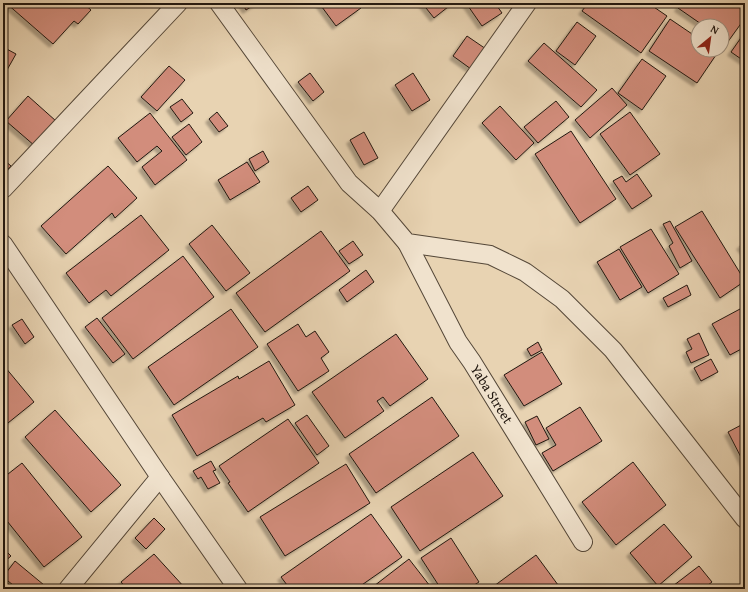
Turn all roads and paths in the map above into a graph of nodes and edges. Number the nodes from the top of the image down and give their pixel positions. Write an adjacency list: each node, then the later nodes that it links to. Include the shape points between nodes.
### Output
1 (178, 3): 4 (street)
2 (219, 3): 5 (street, Yaba Street, via 349,183)
3 (526, 3): 5 (street)
4 (3, 189)
5 (380, 211): 7 (street, Yaba Street)
6 (3, 244): 8 (street)
7 (407, 244): 9 (street, via 490,255 525,272 562,299 613,350); 10 (street, Yaba Street, via 458,342)
8 (160, 477): 11 (street); 12 (street)
9 (745, 519)
10 (583, 542)
11 (68, 589)
12 (238, 589)

